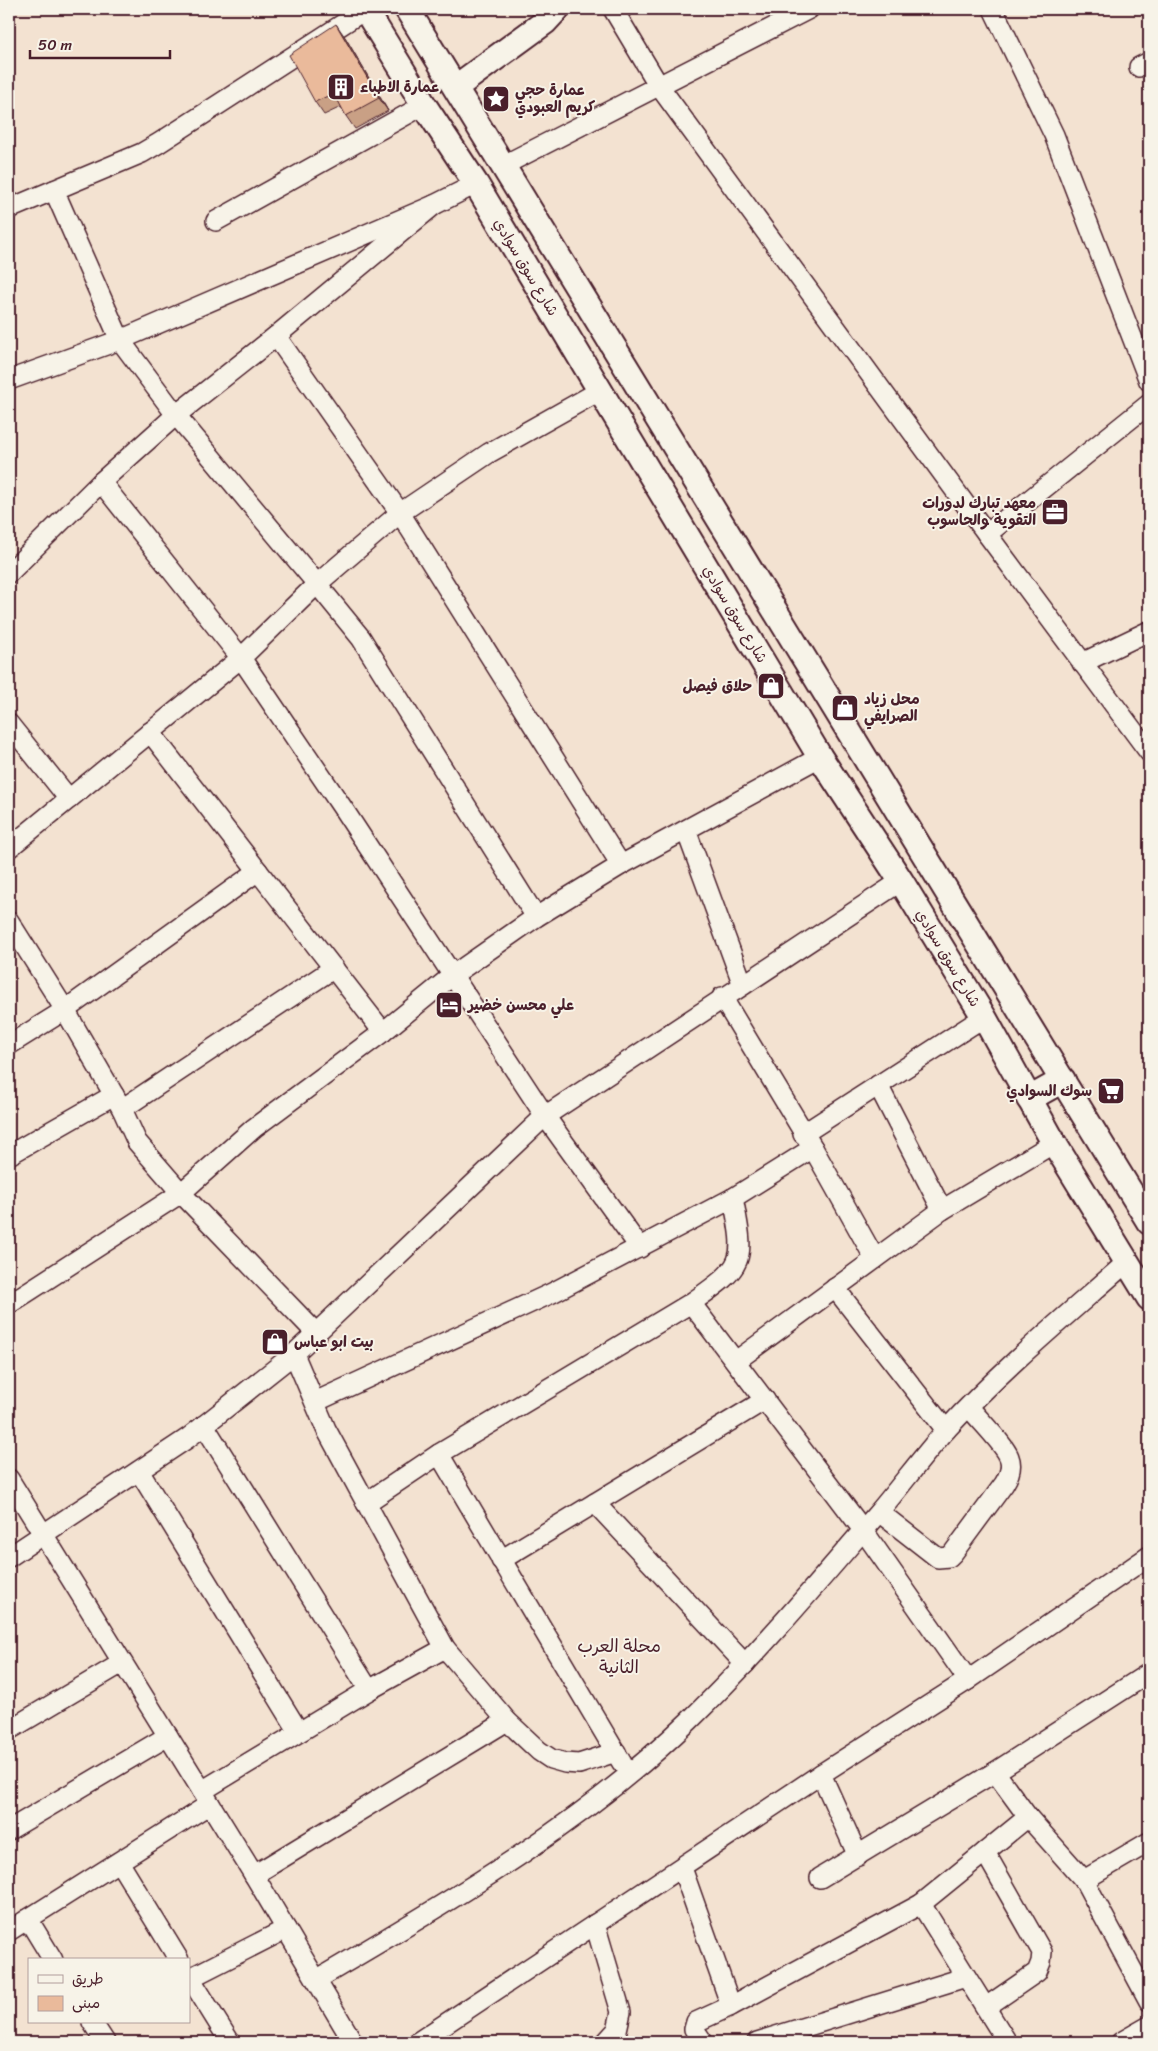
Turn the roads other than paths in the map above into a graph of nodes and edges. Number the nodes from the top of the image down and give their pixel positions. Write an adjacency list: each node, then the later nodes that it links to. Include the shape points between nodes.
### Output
1 (365, 9): 10 (main road, شارع سوق سوادي); 13 (street, via 160,143)
2 (407, 9): 9 (main road)
3 (575, 9): 7 (main road)
4 (613, 9): 8 (street)
5 (809, 9): 8 (street)
6 (993, 9): 20 (street, via 1054,135)
7 (551, 15): 9 (main road)
8 (659, 86): 11 (street); 26 (street)
9 (456, 87): 11 (main road)
10 (424, 105): 12 (main road, شارع سوق سوادي); 16 (street)
11 (502, 166): 52 (main road)
12 (476, 184): 14 (street); 21 (main road, شارع سوق سوادي)
13 (54, 190): 15 (street); 18 (street)
14 (434, 205): 17 (street); 18 (street)
15 (9, 209)
16 (216, 221)
17 (276, 336): 23 (street); 25 (street)
18 (120, 340): 19 (street); 23 (street)
19 (9, 380)
20 (1149, 381)
21 (601, 390): 25 (street, via 489,453); 35 (main road, شارع سوق سوادي)
22 (1149, 404): 26 (street)
23 (176, 415): 24 (street); 28 (street)
24 (101, 482): 27 (street); 30 (street)
25 (400, 513): 28 (street); 39 (street)
26 (987, 534): 31 (street)
27 (9, 573)
28 (318, 584): 30 (street); 42 (street, via 361,638)
29 (1149, 631): 31 (street)
30 (241, 658): 33 (street); 45 (street)
31 (1082, 663): 34 (street)
32 (9, 724): 36 (street)
33 (150, 732): 36 (street); 40 (street)
34 (1149, 752)
35 (820, 757): 37 (street); 41 (main road, شارع سوق سوادي)
36 (69, 799): 38 (street)
37 (686, 830): 39 (street); 46 (street)
38 (9, 848)
39 (621, 865): 42 (street)
40 (258, 871): 44 (street); 48 (street)
41 (901, 880): 46 (street); 49 (main road, شارع سوق سوادي)
42 (536, 917): 45 (street)
43 (9, 921): 48 (street)
44 (334, 968): 50 (street); 55 (street)
45 (453, 975): 50 (street); 56 (street)
46 (743, 985): 47 (street)
47 (722, 997): 56 (street); 57 (street)
48 (65, 1010): 51 (street); 55 (street)
49 (984, 1017): 53 (street); 54 (main road, شارع سوق سوادي)
50 (382, 1032): 60 (street, via 254,1128)
51 (9, 1045)
52 (1063, 1080): 54 (main road); 63 (main road)
53 (878, 1085): 57 (street); 62 (street)
54 (1028, 1099): 58 (main road, شارع سوق سوادي)
55 (118, 1102): 59 (street); 60 (street, via 137,1142)
56 (545, 1116): 64 (street); 71 (street)
57 (808, 1141): 61 (street); 65 (street)
58 (1054, 1143): 62 (street); 66 (main road, شارع سوق سوادي)
59 (9, 1155)
60 (181, 1193): 70 (street); 71 (street)
61 (733, 1198): 64 (street); 69 (street, via 741,1245 738,1259 732,1272)
62 (942, 1210): 65 (street)
63 (1149, 1222)
64 (640, 1248): 75 (street, via 552,1294)
65 (875, 1259): 67 (street)
66 (1127, 1262): 68 (main road, شارع سوق سوادي); 76 (street, via 1027,1350)
67 (835, 1288): 73 (street); 78 (street)
68 (1149, 1298)
69 (691, 1303): 73 (street); 79 (street)
70 (9, 1304)
71 (317, 1334): 72 (street)
72 (294, 1354): 75 (street); 77 (street)
73 (736, 1361): 74 (street)
74 (765, 1400): 83 (street); 85 (street)
75 (315, 1402): 82 (street)
76 (969, 1407): 78 (street); 84 (street, via 1009,1457 1011,1466 1004,1484 953,1553 949,1557 938,1558)
77 (204, 1425): 80 (street); 95 (street)
78 (946, 1430): 84 (street)
79 (439, 1454): 82 (street); 89 (street)
80 (139, 1471): 86 (street); 98 (street)
81 (9, 1479): 86 (street)
82 (366, 1503): 90 (street)
83 (596, 1503): 89 (street); 92 (street)
84 (879, 1512): 85 (street)
85 (864, 1530): 92 (street); 94 (street)
86 (42, 1535): 88 (street); 91 (street)
87 (1149, 1556): 94 (street)
88 (9, 1557)
89 (500, 1560): 100 (street)
90 (445, 1648): 95 (street); 96 (street)
91 (122, 1663): 97 (street); 99 (street)
92 (745, 1664): 103 (street)
93 (1149, 1674): 101 (street)
94 (968, 1680): 102 (street)
95 (369, 1690): 98 (street)
96 (508, 1721): 100 (street, via 551,1759 579,1764); 112 (street)
97 (9, 1730)
98 (299, 1732): 104 (street)
99 (168, 1736): 104 (street); 106 (street)
100 (616, 1752): 103 (street)
101 (995, 1772): 105 (street); 109 (street)
102 (821, 1774): 109 (street); 111 (street)
103 (630, 1775): 125 (street, via 528,1850)
104 (206, 1797): 110 (street); 112 (street)
105 (1028, 1817): 108 (street); 114 (street)
106 (9, 1830)
107 (1149, 1842): 114 (street)
108 (985, 1852): 115 (street); 128 (street, via 1042,1952 1037,1972)
109 (858, 1856): 113 (street)
110 (119, 1862): 116 (street); 121 (street)
111 (682, 1868): 117 (street); 127 (street)
112 (254, 1875): 119 (street)
113 (820, 1878)
114 (1084, 1880): 126 (street)
115 (921, 1904): 123 (street); 127 (street)
116 (28, 1919): 118 (street); 120 (street)
117 (595, 1924): 134 (street); 135 (street, via 621,2012 617,2030)
118 (9, 1930)
119 (286, 1930): 122 (street); 125 (street)
120 (52, 1958)
121 (178, 1958)
122 (190, 1977)
123 (966, 1977): 128 (street); 137 (street)
124 (190, 1979): 132 (street)
125 (316, 1980): 133 (street)
126 (1149, 2001)
127 (730, 2006): 136 (street, via 696,2022 694,2029)
128 (986, 2008): 138 (street)
129 (93, 2024): 131 (street)
130 (1149, 2026): 139 (street)
131 (105, 2042)
132 (230, 2042)
133 (353, 2042)
134 (418, 2042)
135 (606, 2042)
136 (702, 2042)
137 (756, 2042)
138 (1007, 2042)
139 (1121, 2042)

